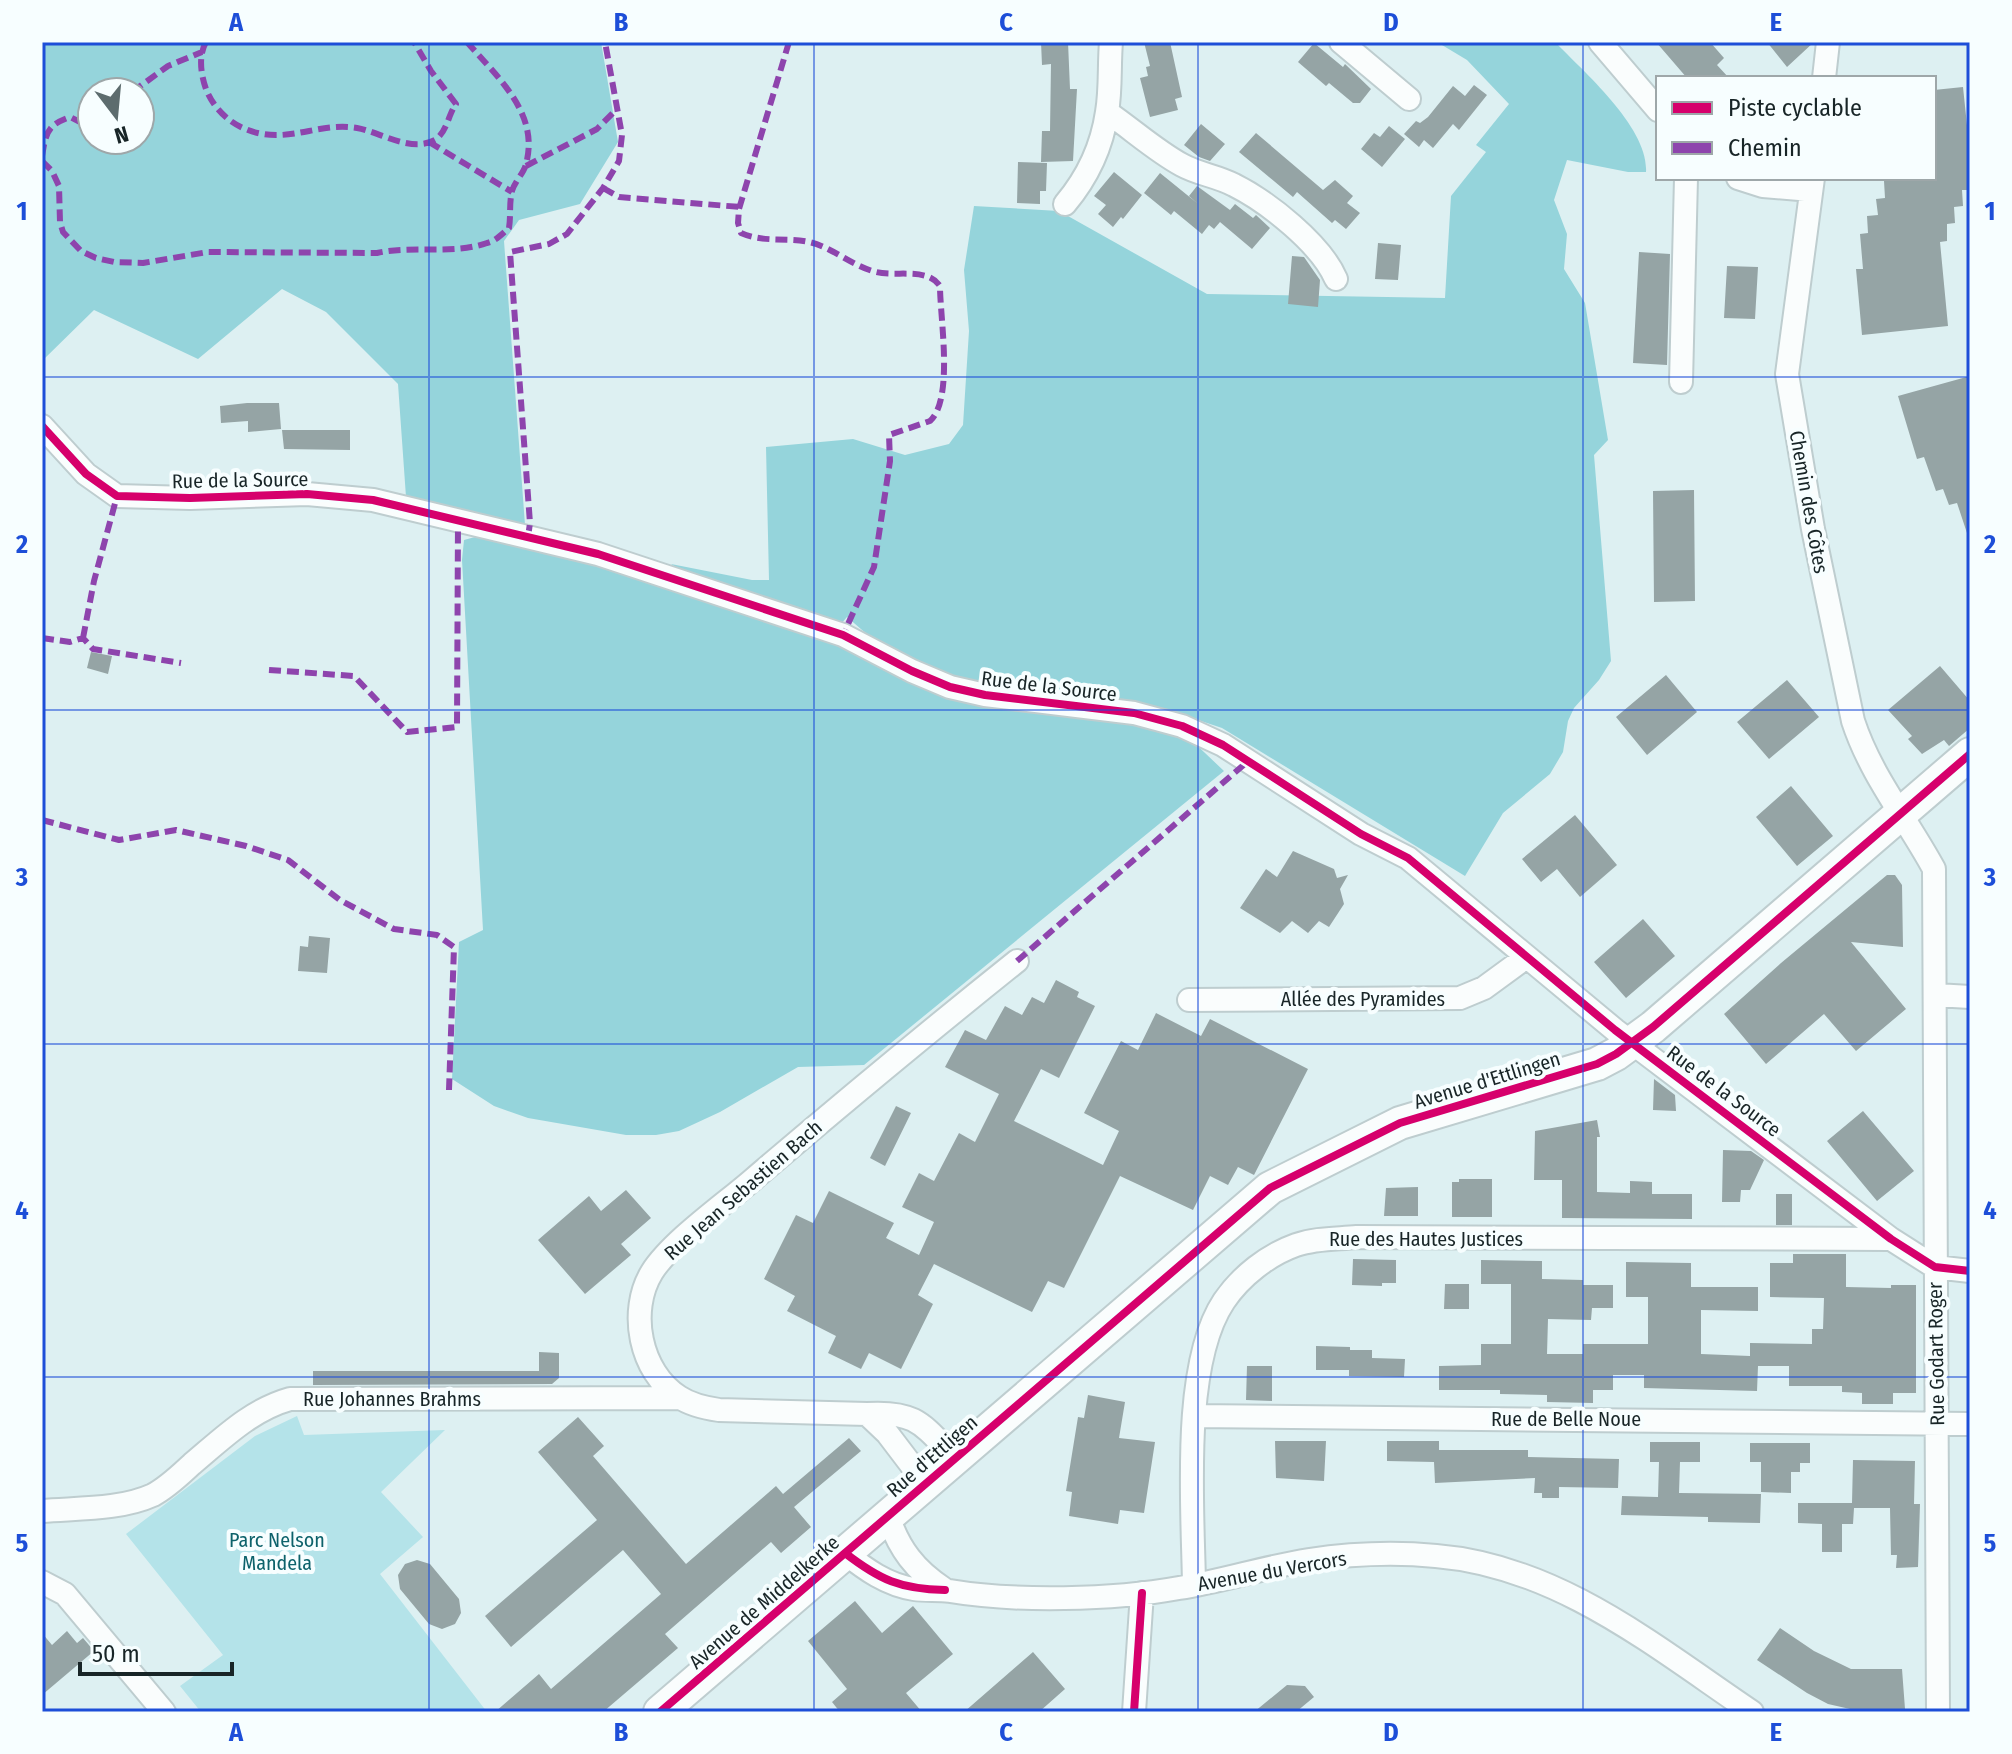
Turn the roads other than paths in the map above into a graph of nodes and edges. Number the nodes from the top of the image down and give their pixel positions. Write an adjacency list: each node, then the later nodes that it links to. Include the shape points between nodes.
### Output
1 (1111, 42): 8 (street)
2 (1341, 42): 6 (street)
3 (1600, 42): 7 (street)
4 (1828, 42): 5 (street)
5 (1824, 76)
6 (1409, 99)
7 (1656, 108)
8 (1107, 112): 12 (street, via 1088,171); 13 (street, via 1179,163 1243,190 1319,252)
9 (1686, 180): 14 (street)
10 (1744, 180): 11 (street, via 1763,186)
11 (1812, 184): 17 (street, Chemin des Côtes, via 1787,374 1853,721 1862,748)
12 (1065, 204)
13 (1336, 279)
14 (1681, 382)
15 (42, 426): 18 (street, Rue de la Source, via 86,474 117,496 307,494 373,500 598,554 843,635 950,687 1134,713 1182,726 1223,745 1361,834 1408,858)
16 (1970, 754): 17 (street, Avenue d'Ettlingen)
17 (1901, 813): 20 (street, Rue Godart Roger, via 1934,869); 23 (street, Avenue d'Ettlingen)
18 (1525, 958): 22 (street, Allée des Pyramides, via 1484,988 1460,998); 23 (street, Rue de la Source)
19 (1017, 961): 27 (street, Rue Jean Sebastien Bach, via 846,1099 653,1270 641,1298 641,1336 653,1367)
20 (1936, 995): 21 (street); 25 (street, Rue Godart Roger)
21 (1970, 997)
22 (1189, 1000)
23 (1632, 1043): 24 (street, Rue de la Source); 30 (street, Avenue d'Ettlingen, via 1597,1064 1400,1123 1270,1188)
24 (1891, 1239): 25 (street, Rue de la Source); 29 (street, Rue des Hautes Justices, via 1309,1241 1265,1261 1223,1302 1206,1342)
25 (1935, 1267): 26 (street); 31 (street, Rue Godart Roger)
26 (1969, 1272)
27 (680, 1398): 28 (street, via 719,1410); 35 (street, Rue Johannes Brahms, via 290,1399 236,1427 151,1495 114,1505)
28 (867, 1414): 33 (street, via 896,1412 918,1421); 34 (street)
29 (1194, 1416): 31 (street, Rue de Belle Noue); 39 (street, Rue des Hautes Justices)
30 (996, 1421): 33 (street, Rue d'Ettligen)
31 (1937, 1423): 32 (street, Rue de Belle Noue); 46 (street, Rue Godart Roger)
32 (1970, 1424)
33 (955, 1458): 34 (street, Rue d'Ettligen)
34 (925, 1483): 36 (street, Rue d'Ettligen)
35 (42, 1511)
36 (888, 1516): 37 (street, Avenue de Middelkerke); 40 (street, Avenue du Vercors, via 908,1560)
37 (845, 1553): 40 (street, Avenue du Vercors, via 890,1582); 43 (street, Avenue de Middelkerke)
38 (42, 1582): 42 (street, via 65,1594)
39 (1194, 1585): 41 (street, Avenue du Vercors); 45 (street, Avenue du Vercors, via 1360,1555 1438,1556 1505,1569 1552,1585 1617,1621)
40 (945, 1590): 41 (street, Avenue du Vercors, via 1002,1596)
41 (1142, 1593): 44 (street)
42 (164, 1712)
43 (660, 1712)
44 (1134, 1712)
45 (1752, 1712)
46 (1938, 1712)

